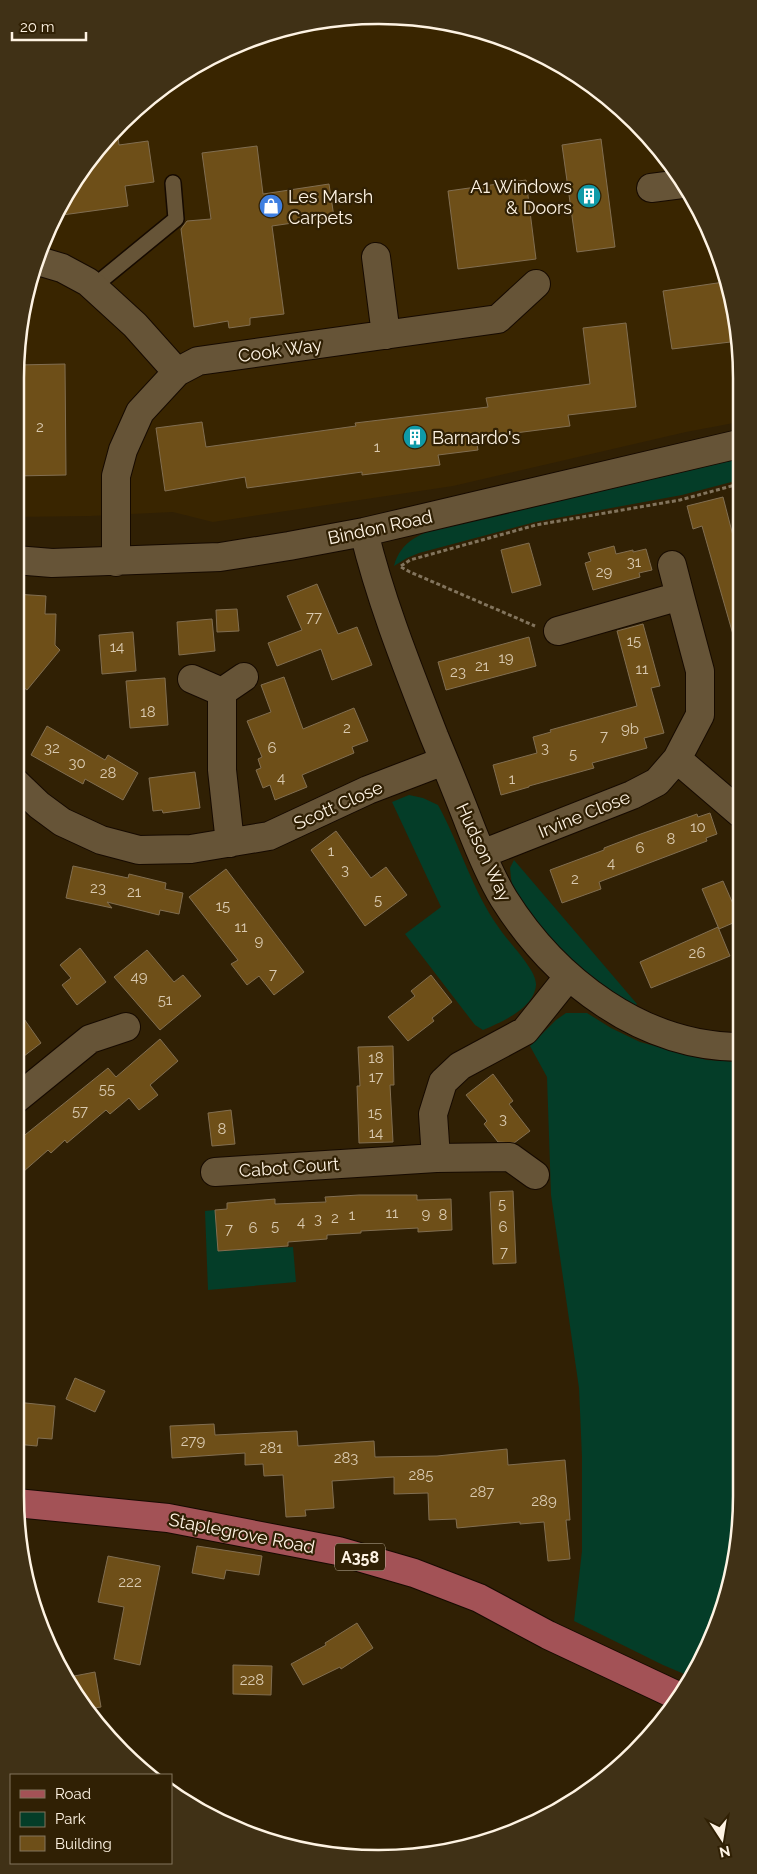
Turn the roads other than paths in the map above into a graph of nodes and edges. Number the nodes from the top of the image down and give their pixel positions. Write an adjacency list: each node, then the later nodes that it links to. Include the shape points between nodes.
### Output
1 (172, 183): 7 (lane, via 176,220)
2 (675, 185): 3 (street)
3 (651, 188)
4 (376, 257): 8 (street)
5 (44, 263): 7 (street, via 62,268)
6 (536, 284): 8 (street, Cook Way, via 498,319)
7 (93, 287): 9 (street, via 135,325)
8 (386, 335): 9 (street, Cook Way, via 198,361)
9 (177, 372): 13 (street, Cook Way, via 140,412 123,450 116,476)
10 (733, 445): 11 (street, Bindon Road)
11 (364, 532): 13 (street, Bindon Road, via 220,557); 21 (street, Hudson Way, via 390,622)
12 (24, 561): 13 (street, Bindon Road)
13 (116, 562)
14 (672, 565): 15 (street, Irvine Close)
15 (680, 596): 16 (street); 20 (street, Irvine Close, via 700,671 700,715)
16 (558, 631)
17 (244, 677): 19 (street)
18 (192, 679): 19 (street)
19 (222, 692): 24 (street, via 222,770)
20 (677, 759): 23 (street); 25 (street, Irvine Close, via 657,782 632,796)
21 (444, 760): 24 (street, Scott Close, via 368,790 269,836); 25 (street, Hudson Way)
22 (24, 791): 24 (street, Scott Close, via 62,822 101,840 139,850 191,850)
23 (733, 807)
24 (230, 842)
25 (482, 854): 26 (street, Hudson Way, via 504,898 530,934)
26 (569, 976): 28 (street, Hudson Way, via 593,996 652,1029 699,1044); 30 (street, via 525,1031 460,1066 443,1082 433,1114)
27 (126, 1027): 29 (street, via 90,1039)
28 (733, 1046)
29 (24, 1093)
30 (436, 1158): 31 (street, Cabot Court); 32 (street, Cabot Court, via 510,1157)
31 (215, 1172)
32 (535, 1176)
33 (24, 1504): 34 (main road, Staplegrove Road / A358, via 168,1518 338,1551 414,1573 479,1598 548,1635)
34 (673, 1693)

